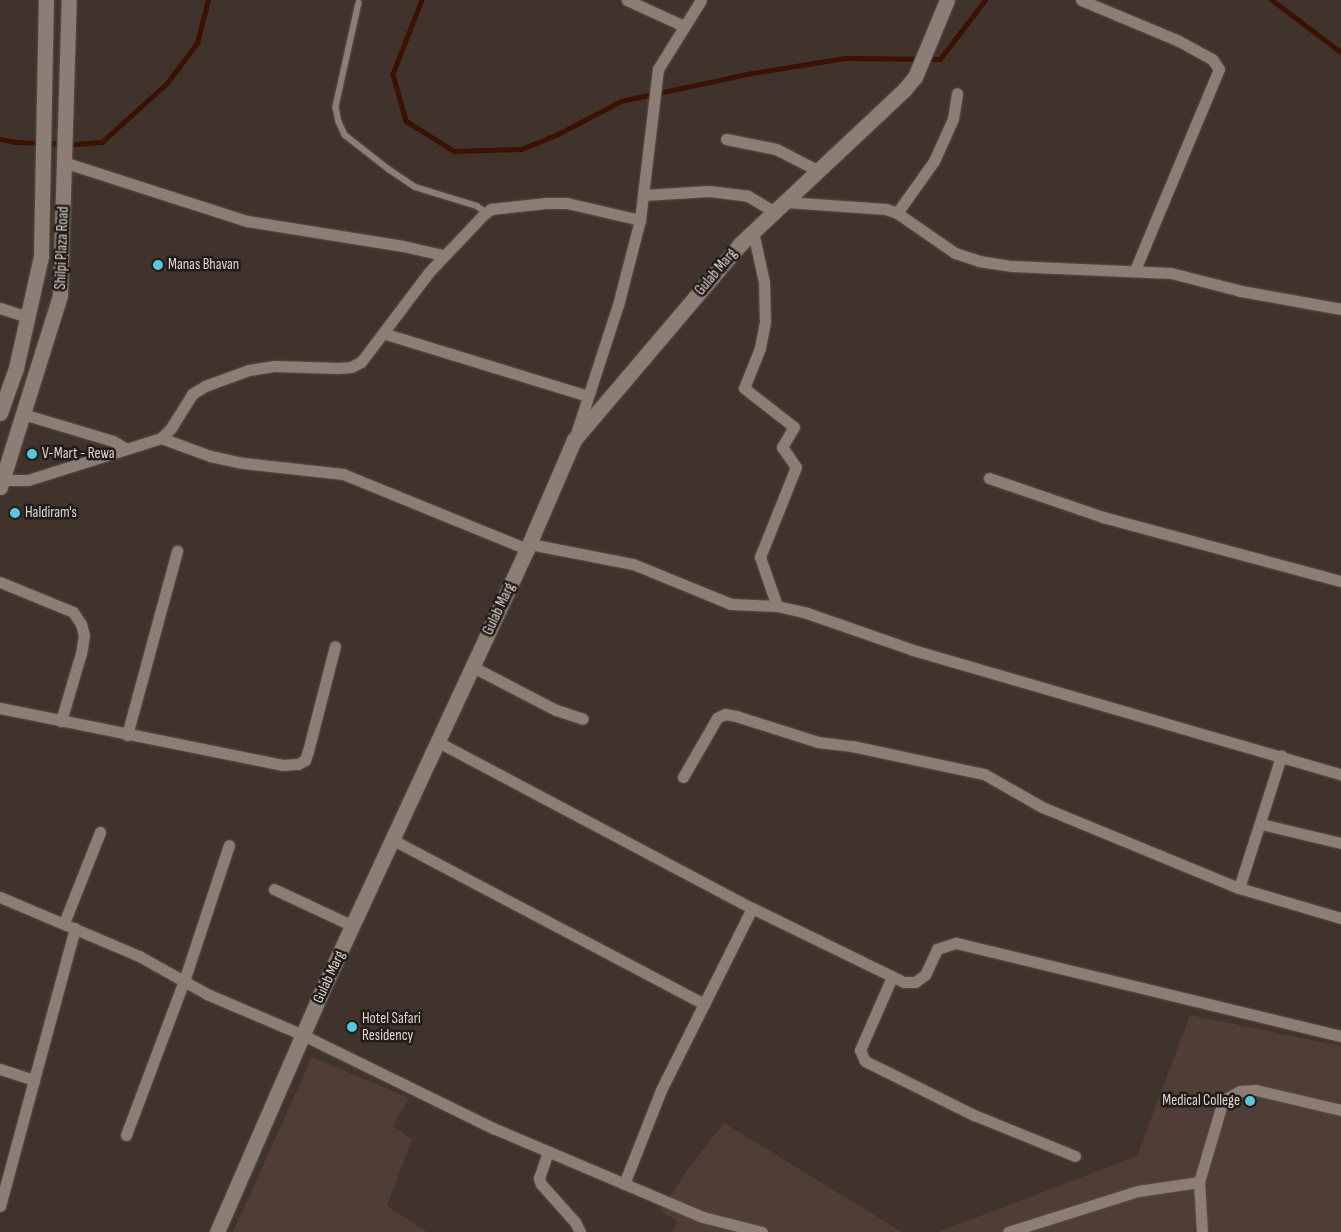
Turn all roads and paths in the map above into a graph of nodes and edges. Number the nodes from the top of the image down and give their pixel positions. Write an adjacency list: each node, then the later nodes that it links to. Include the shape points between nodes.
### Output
1 (46, 0): 23 (street, Shilpi Plaza Road, via 41,256)
2 (69, 0): 11 (street, Shilpi Plaza Road)
3 (628, 0): 8 (street)
4 (700, 0): 8 (street)
5 (946, 0): 12 (street, Gulab Marg, via 915,77)
6 (1082, 0): 20 (street, via 1179,41 1212,58 1219,69)
7 (359, 3): 15 (lane, via 336,107 338,122 345,135 415,187 478,206)
8 (684, 26): 13 (street, via 658,69)
9 (957, 93): 16 (street, via 953,119 934,161)
10 (726, 139): 12 (street, via 776,150)
11 (63, 162): 19 (street, via 247,221); 27 (street, Shilpi Plaza Road, via 60,295)
12 (819, 171): 14 (street, Gulab Marg)
13 (643, 195): 14 (street, via 708,191 748,196); 17 (street)
14 (781, 207): 16 (street); 18 (street, Gulab Marg)
15 (486, 212): 17 (street, via 501,207 568,203); 19 (street)
16 (897, 212): 20 (street, via 955,253 980,261 1012,266)
17 (640, 220): 25 (street, via 618,305)
18 (753, 232): 29 (street, Gulab Marg); 37 (street, via 764,282 765,322 760,348 744,388 794,427 782,447 796,467 760,557)
19 (443, 255): 24 (street)
20 (1135, 270): 22 (street, via 1171,273)
21 (0, 308): 23 (street)
22 (1341, 309)
23 (28, 317): 26 (street, Shilpi Plaza Road, via 16,368)
24 (383, 333): 25 (street); 28 (street, via 361,362 351,367 274,366 249,370 205,386 192,394)
25 (588, 396): 29 (street)
26 (0, 413)
27 (23, 414): 30 (street, via 113,441); 32 (street, Shilpi Plaza Road)
28 (161, 438): 30 (street); 33 (street, via 243,464 344,474)
29 (574, 440): 33 (street, Gulab Marg)
30 (125, 448): 32 (street, via 28,480)
31 (989, 478): 35 (street, via 1103,517)
32 (1, 482)
33 (528, 546): 37 (street, via 634,564 731,604); 39 (street, Gulab Marg)
34 (177, 551): 43 (street)
35 (1341, 581)
36 (0, 582): 42 (street, via 73,612 81,624 84,635 81,652)
37 (777, 606): 45 (street, via 807,613 913,650)
38 (335, 646): 43 (street, via 308,752 305,760 298,764 282,765)
39 (473, 667): 41 (street, via 556,710); 44 (street, Gulab Marg)
40 (0, 708): 42 (street)
41 (583, 719)
42 (61, 721): 43 (street)
43 (126, 735)
44 (438, 742): 50 (street, Gulab Marg); 56 (street)
45 (1281, 756): 46 (street); 48 (street)
46 (1341, 774)
47 (683, 777): 53 (street, via 717,718 726,714 818,742 984,774 1042,807)
48 (1261, 824): 51 (street); 53 (street)
49 (100, 832): 58 (street)
50 (393, 840): 59 (street, Gulab Marg); 62 (street)
51 (1341, 843)
52 (229, 845): 61 (street)
53 (1239, 888): 57 (street)
54 (274, 890): 59 (street)
55 (0, 897): 58 (street)
56 (752, 908): 60 (street); 62 (street)
57 (1341, 918)
58 (70, 926): 61 (street, via 138,956); 66 (street)
59 (353, 926): 63 (street, Gulab Marg)
60 (892, 977): 64 (street, via 914,982 925,975 937,949 956,943); 70 (street, via 860,1050 865,1061 974,1115)
61 (184, 981): 63 (street); 68 (street)
62 (704, 1004): 72 (street, via 661,1090)
63 (303, 1035): 69 (street); 74 (street, Gulab Marg)
64 (1341, 1036)
65 (0, 1069): 66 (street)
66 (34, 1080): 73 (street)
67 (1341, 1110): 71 (street, via 1256,1090 1240,1091 1222,1104)
68 (126, 1135)
69 (548, 1152): 72 (street); 75 (street, via 539,1178)
70 (1075, 1156)
71 (1199, 1182): 77 (street, via 1138,1191); 78 (street)
72 (624, 1184): 76 (street, via 703,1217)
73 (0, 1206)
74 (217, 1232)
75 (580, 1232)
76 (762, 1232)
77 (1008, 1232)
78 (1202, 1232)

